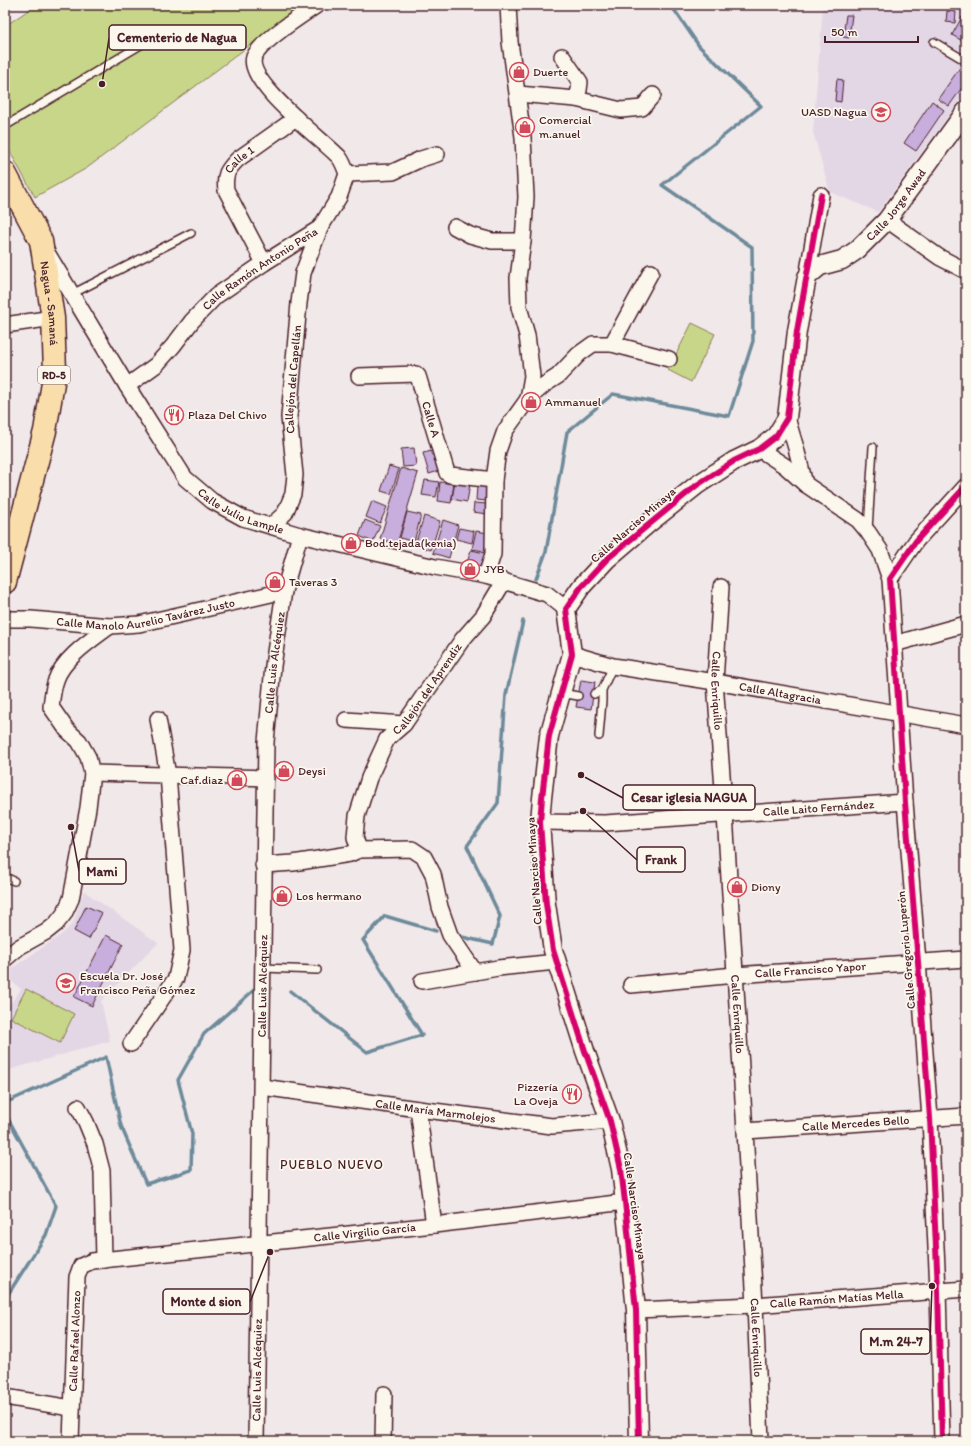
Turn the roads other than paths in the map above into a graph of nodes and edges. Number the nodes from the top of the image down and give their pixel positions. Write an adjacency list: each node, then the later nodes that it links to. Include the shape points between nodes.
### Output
1 (318, 5): 11 (street, via 267,40 254,58 254,67 262,84)
2 (508, 5): 7 (street, via 510,42)
3 (149, 40): 12 (lane)
4 (934, 42): 6 (lane)
5 (562, 56): 9 (street, via 580,82)
6 (966, 61)
7 (518, 94): 9 (street); 22 (street, via 526,197)
8 (653, 95): 9 (street, via 642,108 621,110)
9 (576, 99)
10 (966, 111): 17 (street, Calle Jorge Awad)
11 (296, 118): 15 (street, via 340,158); 23 (street, Calle 1, via 238,159 225,177 226,190)
12 (5, 126)
13 (437, 154): 15 (street, via 393,172)
14 (5, 173): 21 (main road, Nagua - Samaná / RD-5)
15 (348, 174): 18 (street, Calle Ramón Antonio Peña, via 340,197)
16 (821, 195): 26 (street)
17 (887, 220): 24 (street, via 939,257); 26 (street, Calle Jorge Awad, via 857,250 842,260 820,266)
18 (320, 228): 23 (street, Calle Ramón Antonio Peña); 41 (street, Callejón del Capellán, via 303,273 299,303 289,417 295,475 293,494 285,513)
19 (455, 228): 22 (street, via 492,241)
20 (191, 233): 27 (lane)
21 (41, 241): 27 (street, Calle Julio Lample); 28 (main road, Nagua - Samaná / RD-5)
22 (523, 241): 34 (street, via 518,278 519,307 527,335 532,376)
23 (264, 263): 33 (street, Calle Ramón Antonio Peña, via 216,296 156,364)
24 (966, 271)
25 (651, 272): 30 (street)
26 (807, 277): 35 (street, Calle Narciso Minaya, via 797,331)
27 (72, 294): 33 (street, Calle Julio Lample)
28 (53, 318): 29 (street); 44 (main road, Nagua - Samaná / RD-5, via 55,371 45,431)
29 (5, 325)
30 (612, 344): 31 (street); 34 (street, via 593,344)
31 (669, 359)
32 (359, 376): 38 (street, Calle A, via 416,374 446,473)
33 (127, 386): 41 (street, Calle Julio Lample, via 185,478 212,501 244,518)
34 (528, 399): 38 (street, via 505,431 498,451)
35 (787, 418): 37 (street, Calle Narciso Minaya, via 776,436); 39 (street)
36 (872, 447): 42 (lane)
37 (759, 449): 39 (street, Calle Gregorio Luperón, via 785,466); 50 (street, Calle Narciso Minaya, via 734,461 697,485 649,524 607,559 581,587)
38 (494, 480): 45 (street, via 493,554)
39 (805, 484): 42 (street, Calle Gregorio Luperón, via 858,520)
40 (966, 486): 46 (street, via 916,541)
41 (271, 526): 43 (street, Calle Julio Lample)
42 (868, 532): 46 (street, Calle Gregorio Luperón, via 880,550)
43 (300, 535): 45 (street, Calle Julio Lample, via 435,568); 49 (street, Calle Luis Alcéquiez)
44 (6, 572)
45 (486, 576): 47 (street, Calle Julio Lample)
46 (890, 579): 54 (street, Calle Gregorio Luperón)
47 (504, 581): 50 (street, Calle Julio Lample, via 547,594); 63 (street, Callejón del Aprendiz, via 483,616 462,640)
48 (721, 587): 57 (street, Calle Enriquillo)
49 (284, 591): 53 (street, Calle Manolo Aurelio Tavárez Justo, via 139,624); 68 (street, Calle Luis Alcéquiez, via 271,689 266,742)
50 (566, 609): 55 (street, Calle Narciso Minaya)
51 (5, 619): 53 (street, Calle Manolo Aurelio Tavárez Justo)
52 (966, 624): 54 (street)
53 (110, 626): 66 (street, via 87,643 60,672 51,707 67,730 80,741)
54 (894, 644): 60 (street, Calle Gregorio Luperón)
55 (572, 654): 56 (street, Calle Altagracia); 71 (street, Calle Narciso Minaya, via 570,694 549,736)
56 (613, 666): 57 (street, Calle Altagracia); 58 (lane)
57 (714, 682): 60 (street, Calle Altagracia); 70 (street, Calle Enriquillo)
58 (602, 690): 59 (lane); 65 (lane)
59 (594, 694)
60 (898, 713): 64 (street, Calle Altagracia); 69 (street, Calle Gregorio Luperón)
61 (158, 719): 67 (street)
62 (346, 720): 63 (street)
63 (404, 724): 72 (street, Callejón del Aprendiz, via 387,739 369,778 357,816 355,837)
64 (966, 725)
65 (599, 736)
66 (92, 773): 67 (street); 76 (street, via 71,899 64,914 46,932)
67 (168, 775): 68 (street); 86 (street, via 182,950 176,978)
68 (266, 778): 73 (street, Calle Luis Alcéquiez)
69 (905, 802): 70 (street, Calle Laito Fernández); 79 (street, Calle Gregorio Luperón)
70 (725, 815): 71 (street, Calle Laito Fernández, via 605,823); 83 (street, Calle Enriquillo)
71 (540, 822): 78 (street, Calle Narciso Minaya, via 546,904)
72 (359, 850): 73 (street, via 350,854); 82 (street, via 412,849 424,857 433,874 440,907 450,935)
73 (264, 865): 80 (street, Calle Luis Alcéquiez)
74 (5, 877): 75 (lane)
75 (14, 881)
76 (5, 958)
77 (966, 959): 79 (street, Calle Francisco Yapor)
78 (556, 962): 82 (street); 92 (street, Calle Narciso Minaya)
79 (918, 962): 83 (street, Calle Francisco Yapor); 91 (street, Calle Gregorio Luperón)
80 (263, 968): 81 (lane); 87 (street, Calle Luis Alcéquiez)
81 (317, 970)
82 (475, 972): 84 (street)
83 (735, 975): 85 (street, Calle Francisco Yapor); 93 (street, Calle Enriquillo)
84 (422, 981)
85 (631, 985)
86 (131, 1044)
87 (262, 1087): 89 (street, Calle María Marmolejos); 96 (street, Calle Luis Alcéquiez)
88 (78, 1107): 97 (street, via 95,1144 102,1171)
89 (418, 1109): 92 (street, Calle María Marmolejos, via 552,1126); 95 (street)
90 (966, 1116): 91 (street, Calle Mercedes Bello)
91 (930, 1118): 93 (street, Calle Mercedes Bello); 99 (street, Calle Gregorio Luperón)
92 (610, 1121): 94 (street, Calle Narciso Minaya)
93 (745, 1131): 100 (street, Calle Enriquillo)
94 (626, 1202): 95 (street, Calle Virgilio García); 101 (street, Calle Narciso Minaya)
95 (434, 1225): 96 (street, Calle Virgilio García)
96 (260, 1244): 97 (street, Calle Virgilio García); 106 (street, Calle Luis Alcéquiez)
97 (104, 1260): 104 (street, Calle Rafael Alonzo, via 81,1266 77,1277)
98 (966, 1289): 99 (street, Calle Ramón Matías Mella)
99 (938, 1290): 100 (street, Calle Ramón Matías Mella); 110 (street, Calle Gregorio Luperón)
100 (755, 1305): 101 (street, Calle Ramón Matías Mella); 109 (street, Calle Enriquillo)
101 (636, 1310): 108 (street, Calle Narciso Minaya)
102 (384, 1394): 107 (street)
103 (5, 1397): 104 (street)
104 (71, 1408): 105 (street, Calle Rafael Alonzo)
105 (71, 1441)
106 (256, 1441)
107 (383, 1441)
108 (639, 1441)
109 (761, 1441)
110 (942, 1441)

